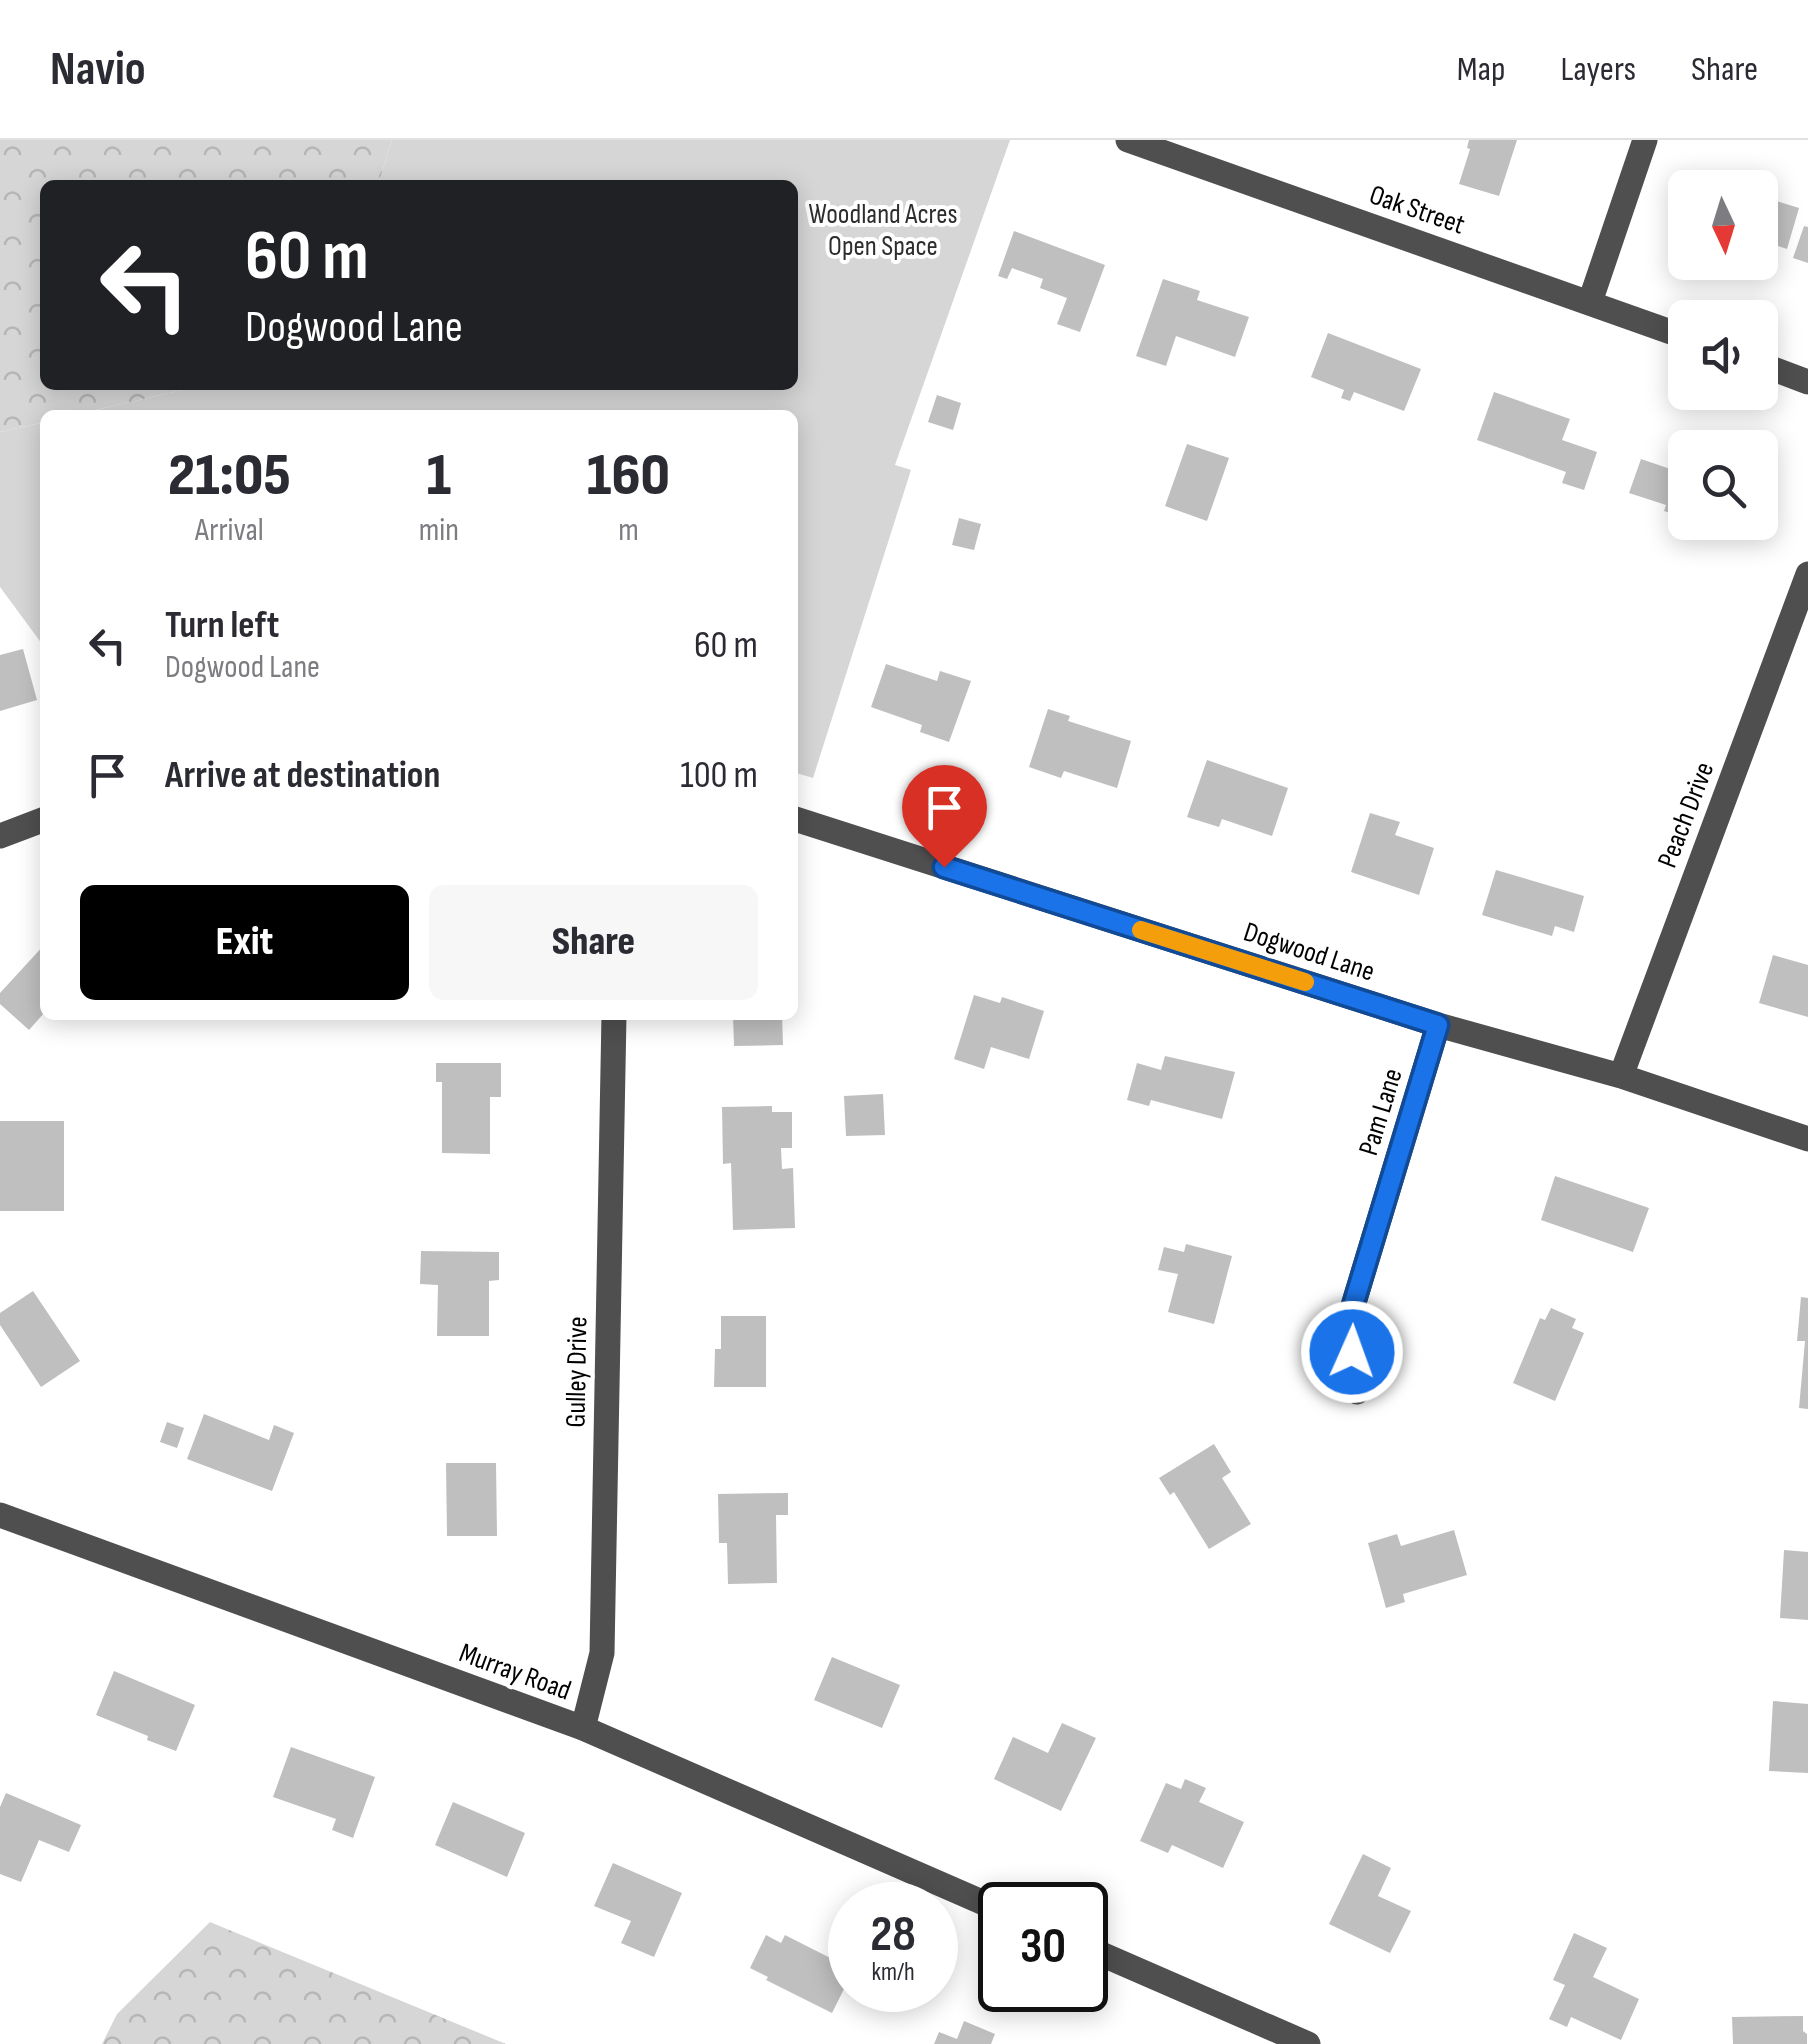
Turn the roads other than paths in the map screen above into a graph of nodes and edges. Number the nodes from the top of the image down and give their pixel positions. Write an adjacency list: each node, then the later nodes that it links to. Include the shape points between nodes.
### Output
1 (1128, 140): 3 (street, Oak Street)
2 (1645, 140): 3 (street)
3 (1590, 302): 4 (street, Oak Street)
4 (1668, 331)
5 (1778, 371): 6 (street)
6 (1808, 382)
7 (1808, 574): 13 (street, Peach Drive)
8 (798, 820): 12 (street, Dogwood Lane)
9 (40, 821): 10 (street)
10 (0, 836)
11 (614, 1020): 17 (street, Gulley Drive, via 602,1653)
12 (1438, 1025): 13 (street, Dogwood Lane); 15 (street, Pam Lane, via 1349,1319)
13 (1620, 1076): 14 (street, Dogwood Lane)
14 (1808, 1139)
15 (1356, 1392)
16 (0, 1515): 17 (street, Murray Road)
17 (582, 1728): 18 (street, Murray Road)
18 (978, 1900)
19 (1108, 1957): 20 (street)
20 (1308, 2044)

